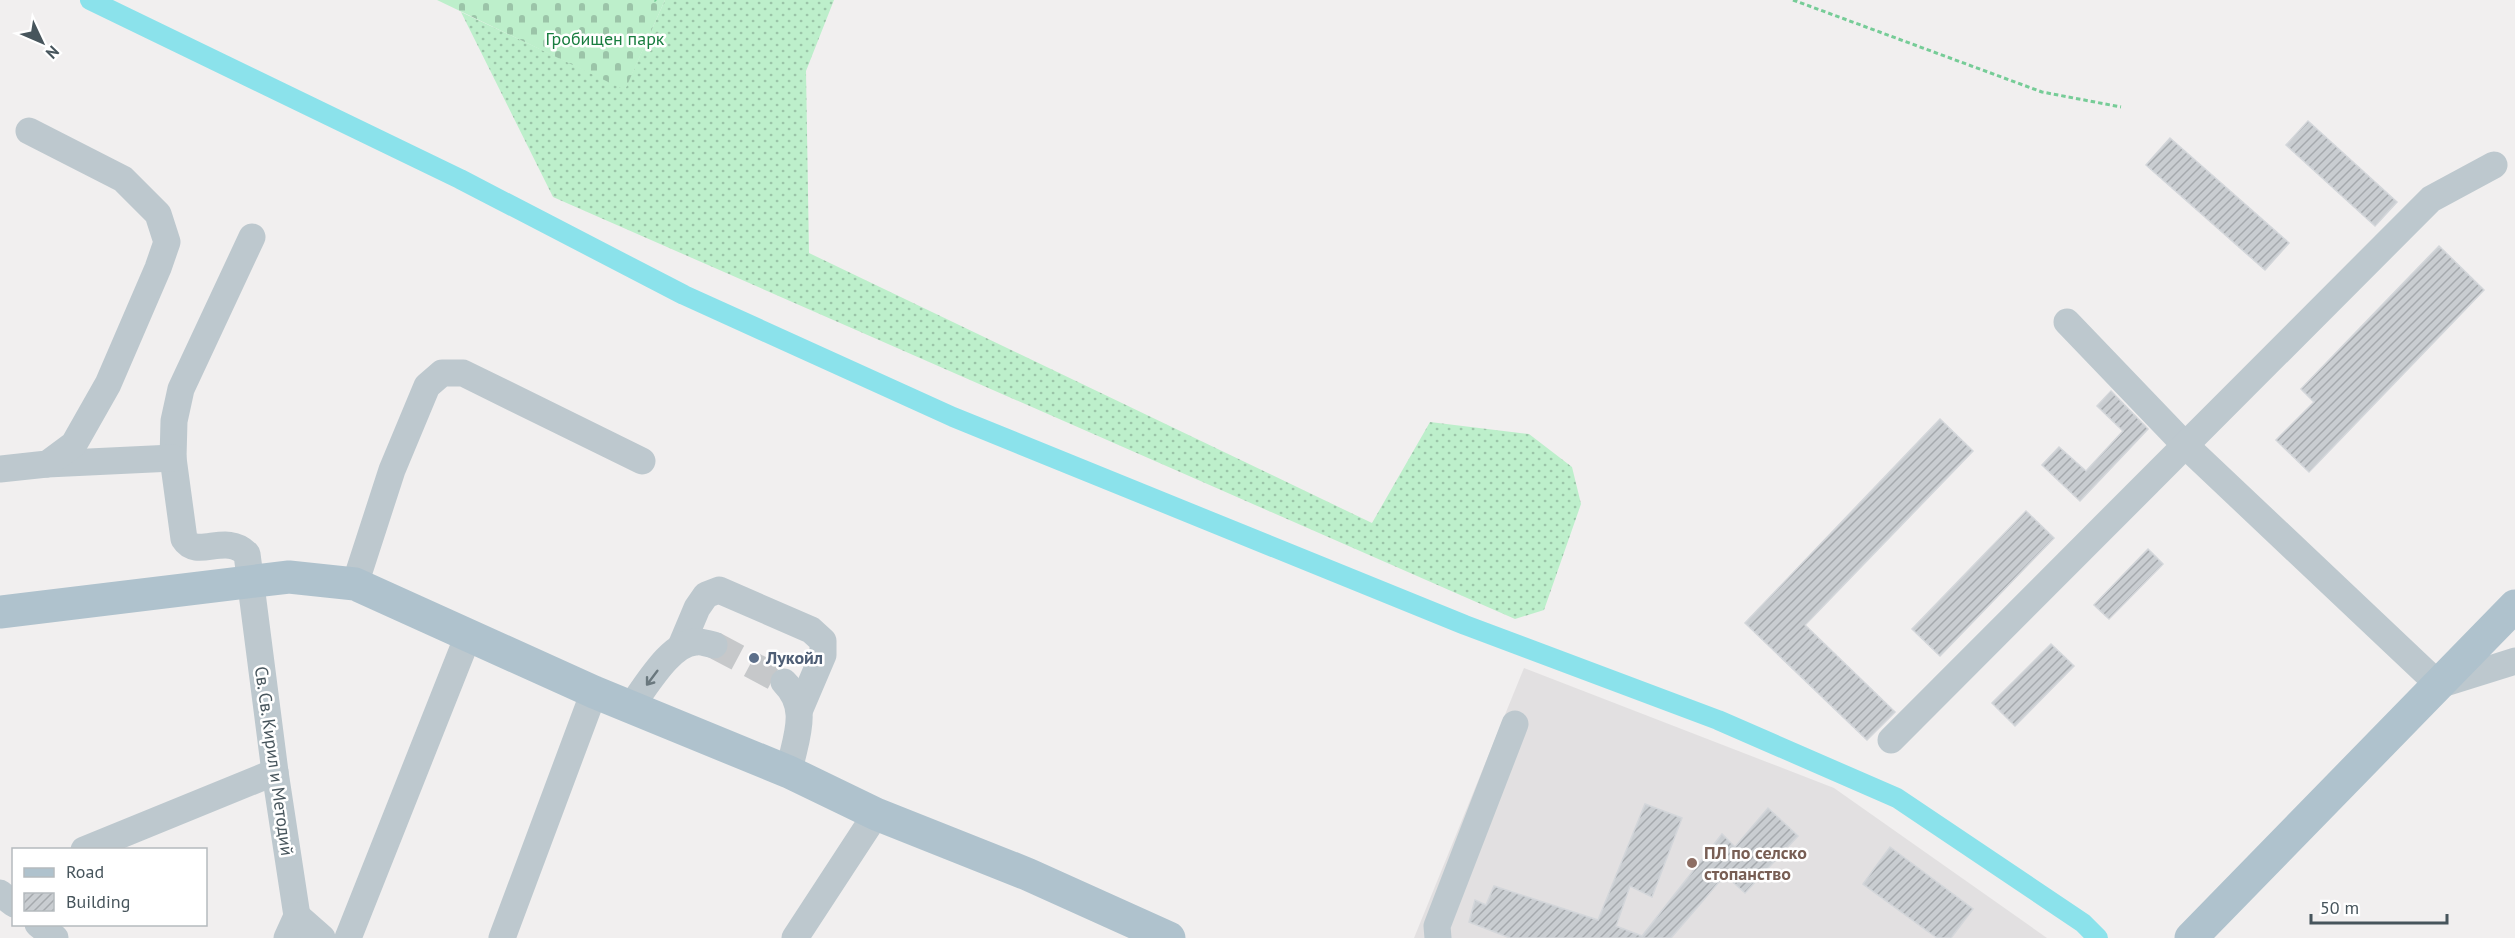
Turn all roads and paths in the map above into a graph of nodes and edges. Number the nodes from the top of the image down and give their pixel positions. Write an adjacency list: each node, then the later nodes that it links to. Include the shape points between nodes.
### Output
1 (1793, 0): 2 (path, via 2042,92)
2 (2121, 107)
3 (28, 131): 10 (street, via 123,179 158,214 167,242 108,384 74,444)
4 (2494, 165): 7 (street, via 2431,199)
5 (252, 237): 8 (street, Св. Св. Кирил и Методий, via 181,389 174,421)
6 (2067, 322): 7 (street)
7 (2186, 445): 21 (street); 26 (street)
8 (173, 458): 10 (street); 12 (street, Св. Св. Кирил и Методий, via 184,539 196,548 231,544 240,548 247,554)
9 (642, 461): 13 (street, via 463,374 442,372 427,386 392,470)
10 (46, 464): 11 (street)
11 (0, 469)
12 (249, 582): 13 (main road, via 289,577); 15 (main road); 28 (street, Св. Св. Кирил и Методий)
13 (355, 584): 16 (main road)
14 (2515, 606): 21 (main road)
15 (0, 612)
16 (468, 636): 22 (main road); 38 (street)
17 (714, 645): 18 (street, via 696,642)
18 (681, 646): 23 (street, one-way to 23); 24 (street, via 706,595 719,590 811,630 822,641 823,654)
19 (2515, 661): 21 (street)
20 (784, 682): 24 (street, via 795,693)
21 (2439, 685): 43 (main road)
22 (594, 692): 23 (main road); 39 (street)
23 (631, 706): 27 (main road)
24 (800, 709): 27 (street)
25 (1515, 723): 42 (street, via 1437,926)
26 (1892, 740)
27 (789, 771): 29 (main road)
28 (275, 772): 30 (street); 34 (street, Св. Св. Кирил и Методий)
29 (876, 814): 35 (main road, via 1027,873); 40 (street)
30 (86, 848)
31 (0, 893): 32 (street)
32 (12, 902)
33 (40, 926): 36 (street)
34 (292, 927): 37 (street)
35 (1139, 931): 41 (main road)
36 (55, 938)
37 (321, 938)
38 (348, 938)
39 (502, 938)
40 (795, 938)
41 (1169, 938)
42 (1438, 938)
43 (2191, 938)

